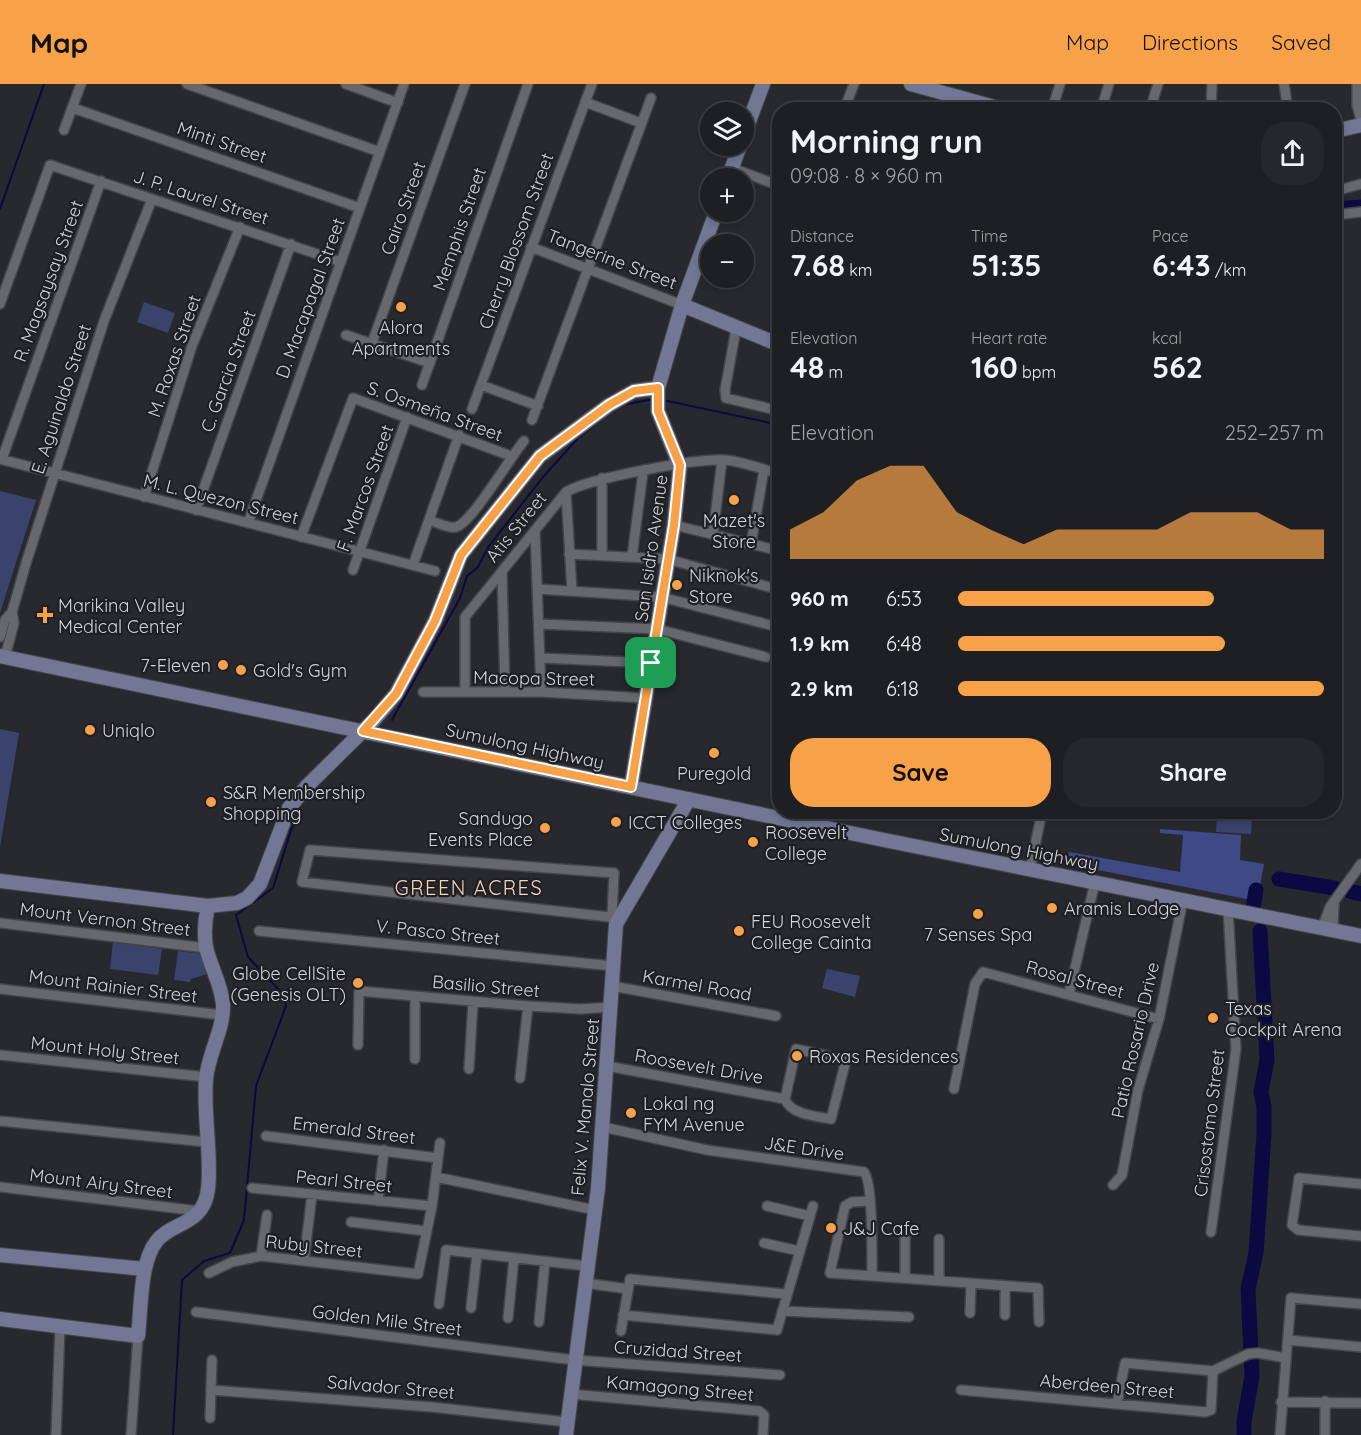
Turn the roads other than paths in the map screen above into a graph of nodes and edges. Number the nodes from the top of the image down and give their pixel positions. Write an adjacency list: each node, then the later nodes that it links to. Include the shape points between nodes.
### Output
1 (81, 84): 27 (street)
2 (187, 84): 34 (street)
3 (346, 84): 26 (street)
4 (404, 84): 26 (street, D. Macapagal Street)
5 (465, 84): 55 (street, Cairo Street)
6 (528, 84): 56 (street, Memphis Street)
7 (592, 84): 18 (street, Cherry Blossom Street)
8 (763, 84): 28 (street)
9 (854, 84): 19 (street)
10 (912, 84): 20 (street)
11 (1060, 84): 21 (street)
12 (1109, 84): 22 (street)
13 (1158, 84): 23 (street)
14 (1212, 84): 24 (street)
15 (1284, 84): 25 (street)
16 (1357, 84): 29 (street)
17 (651, 98): 30 (street)
18 (585, 102): 30 (street); 47 (street, Cherry Blossom Street)
19 (847, 102)
20 (976, 102)
21 (1054, 102)
22 (1103, 102)
23 (1152, 102)
24 (1211, 102)
25 (1287, 102)
26 (398, 103): 34 (street, D. Macapagal Street)
27 (72, 108): 33 (street); 41 (street, Minti Street)
28 (754, 108)
29 (1361, 120)
30 (641, 123): 49 (street)
31 (1361, 125): 32 (street)
32 (1342, 129)
33 (64, 130)
34 (380, 152): 41 (street, D. Macapagal Street)
35 (754, 179): 37 (street)
36 (101, 181): 40 (street, J. P. Laurel Street); 50 (street, J. P. Laurel Street, via 50,165); 68 (street, R. Magsaysay Street)
37 (772, 184)
38 (1361, 184): 39 (street)
39 (1342, 189)
40 (152, 199): 45 (street, J. P. Laurel Street); 74 (street, E. Aguinaldo Street, via 104,321)
41 (360, 208): 48 (street, D. Macapagal Street)
42 (1361, 212): 43 (street)
43 (1342, 214)
44 (712, 222): 51 (street)
45 (240, 227): 46 (street, J. P. Laurel Street); 77 (street, M. Roxas Street, via 192,346)
46 (291, 244): 48 (street, J. P. Laurel Street); 78 (street, C. Garcia Street)
47 (531, 247): 49 (street, Tangerine Street); 58 (street, Cherry Blossom Street)
48 (341, 262): 80 (street, D. Macapagal Street)
49 (589, 269): 51 (street, Tangerine Street); 60 (street)
50 (0, 304)
51 (682, 305): 52 (street, Tangerine Street); 59 (street)
52 (736, 329): 54 (street, Tangerine Street); 62 (street, via 726,398)
53 (346, 335): 55 (street)
54 (772, 342)
55 (372, 343): 56 (street)
56 (430, 363): 57 (street, Memphis Street)
57 (422, 385)
58 (481, 385): 60 (street); 61 (street, Cherry Blossom Street)
59 (657, 396): 70 (street, San Isidro Avenue, via 662,424); 114 (street, via 634,391 540,456 461,555 435,621 396,694)
60 (537, 406): 64 (street)
61 (472, 409)
62 (772, 409)
63 (407, 417): 65 (street, S. Osmeña Street); 84 (street, S. Osmeña Street, via 353,398); 87 (street, F. Marcos Street)
64 (532, 420)
65 (459, 435): 67 (street, S. Osmeña Street); 79 (street)
66 (524, 441): 67 (street)
67 (511, 456): 79 (street, via 474,512 460,525 453,528)
68 (1, 459): 74 (street, M. L. Quezon Street)
69 (722, 460): 70 (street, Atis Street); 71 (street); 83 (street)
70 (680, 465): 72 (street, Atis Street); 81 (street, San Isidro Avenue)
71 (764, 470): 73 (street); 85 (street)
72 (643, 472): 75 (street, Atis Street); 90 (street)
73 (772, 472)
74 (55, 473): 77 (street, M. L. Quezon Street); 100 (street, E. Aguinaldo Street)
75 (602, 478): 76 (street, Atis Street); 89 (street)
76 (566, 492): 82 (street, Atis Street); 88 (street)
77 (144, 497): 78 (street, M. L. Quezon Street)
78 (196, 510): 80 (street, M. L. Quezon Street)
79 (429, 520): 92 (street)
80 (248, 523): 84 (street, M. L. Quezon Street)
81 (674, 525): 83 (street); 91 (street, San Isidro Avenue)
82 (535, 530): 95 (street, Atis Street); 97 (street)
83 (713, 534): 85 (street)
84 (301, 537): 87 (street, M. L. Quezon Street)
85 (751, 544): 86 (street)
86 (772, 549)
87 (360, 551): 92 (street, M. L. Quezon Street); 93 (street, F. Marcos Street)
88 (568, 554): 89 (street); 98 (street)
89 (602, 555): 90 (street)
90 (632, 557): 91 (street)
91 (667, 559): 96 (street); 99 (street, San Isidro Avenue)
92 (413, 565): 94 (street, M. L. Quezon Street)
93 (353, 570)
94 (435, 571)
95 (502, 572): 110 (street, Atis Street, via 465,617); 111 (street)
96 (772, 588)
97 (538, 589): 98 (street); 101 (street)
98 (572, 591): 99 (street)
99 (662, 597): 102 (street); 103 (street, San Isidro Avenue)
100 (12, 612): 104 (street, E. Aguinaldo Street); 105 (street, E. Aguinaldo Street, via 14,624)
101 (539, 624): 103 (street); 107 (street)
102 (772, 625)
103 (657, 629): 106 (street); 108 (street, San Isidro Avenue)
104 (0, 637)
105 (3, 656): 114 (street, Sumulong Highway)
106 (766, 657)
107 (541, 658): 108 (street); 112 (street)
108 (651, 663): 113 (street, San Isidro Avenue)
109 (423, 692): 110 (street, Macopa Street)
110 (465, 692): 111 (street, Macopa Street)
111 (505, 692): 112 (street, Macopa Street)
112 (541, 692): 113 (street, Macopa Street)
113 (645, 698): 115 (street, San Isidro Avenue)
114 (366, 732): 115 (street, Sumulong Highway); 125 (street, via 307,786 289,808 260,884 237,903)
115 (631, 787): 116 (street, Sumulong Highway)
116 (689, 799): 117 (street, Sumulong Highway); 127 (street, Felix V. Manalo Street)
117 (772, 816)
118 (786, 819): 121 (street, Sumulong Highway)
119 (1041, 819): 121 (street)
120 (1361, 864): 129 (street, via 1334,903)
121 (1030, 869): 123 (street, Sumulong Highway)
122 (0, 881): 125 (street)
123 (1095, 882): 124 (street, Sumulong Highway); 136 (street)
124 (1183, 900): 126 (street, Sumulong Highway); 143 (street, Patio Rosario Drive)
125 (208, 906): 132 (street)
126 (1228, 909): 129 (street, Sumulong Highway); 177 (street, Crisostomo Street, via 1236,1049)
127 (615, 917): 127 (street, via 302,882 310,850 614,873); 133 (street, Felix V. Manalo Street)
128 (0, 923): 132 (street, Mount Vernon Street)
129 (1327, 929): 131 (street, Sumulong Highway)
130 (259, 931): 133 (street, V. Pasco Street)
131 (1361, 936)
132 (206, 948): 141 (street, via 218,976)
133 (613, 966): 134 (street, Felix V. Manalo Street)
134 (612, 986): 140 (street, Felix V. Manalo Street); 142 (street, Karmel Road)
135 (0, 989): 141 (street, Mount Rainier Street)
136 (1069, 994): 143 (street, Rosal Street); 151 (street, Rosal Street, via 983,972 975,984)
137 (415, 996): 138 (street, Basilio Street); 144 (street, Basilio Street, via 359,991); 146 (street)
138 (473, 1002): 139 (street, Basilio Street); 148 (street)
139 (528, 1006): 140 (street, Basilio Street); 150 (street)
140 (611, 1007): 147 (street, Felix V. Manalo Street)
141 (222, 1015): 149 (street)
142 (776, 1016)
143 (1159, 1019): 162 (street, Patio Rosario Drive, via 1138,1090 1122,1176)
144 (358, 1045)
145 (0, 1055): 149 (street, Mount Holy Street)
146 (415, 1059)
147 (607, 1066): 152 (street, Roosevelt Drive); 154 (street, Felix V. Manalo Street)
148 (469, 1068)
149 (206, 1077): 156 (street)
150 (520, 1078)
151 (954, 1089)
152 (785, 1099): 152 (street, Roosevelt Drive, via 797,1111 831,1119 846,1060 796,1049)
153 (0, 1120): 156 (street)
154 (603, 1127): 167 (street, J&E Drive, via 707,1150 864,1172); 171 (street, Felix V. Manalo Street)
155 (266, 1136): 158 (street, Emerald Street)
156 (206, 1142): 172 (street, via 208,1189)
157 (440, 1143): 159 (street)
158 (384, 1150): 159 (street, Emerald Street); 166 (street)
159 (438, 1158): 160 (street)
160 (436, 1178): 168 (street); 171 (street)
161 (1361, 1184): 178 (street, via 1298,1180 1293,1228)
162 (1113, 1185)
163 (0, 1187): 172 (street, Mount Airy Street)
164 (252, 1188): 165 (street, Pearl Street)
165 (312, 1194): 166 (street, Pearl Street); 187 (street)
166 (378, 1201): 168 (street, Pearl Street)
167 (870, 1201): 192 (street, J&E Drive); 192 (street, via 845,1206 829,1271)
168 (432, 1206): 176 (street)
169 (767, 1206): 174 (street)
170 (813, 1206): 174 (street)
171 (595, 1210): 189 (street, Felix V. Manalo Street)
172 (199, 1211): 190 (street, via 183,1226 155,1242)
173 (267, 1215): 185 (street)
174 (810, 1216): 182 (street)
175 (351, 1222): 176 (street)
176 (426, 1231): 187 (street, Ruby Street, via 418,1274)
177 (1211, 1232)
178 (1361, 1236)
179 (905, 1238): 193 (street)
180 (939, 1239): 194 (street)
181 (764, 1243): 182 (street)
182 (799, 1251): 199 (street)
183 (477, 1254): 186 (street); 200 (street, via 449,1250 444,1254); 202 (street)
184 (0, 1255): 190 (street)
185 (261, 1256): 187 (street, Ruby Street); 191 (street, Ruby Street, via 232,1262)
186 (514, 1258): 188 (street); 209 (street)
187 (304, 1260)
188 (545, 1262): 189 (street); 211 (street)
189 (587, 1266): 195 (street, Felix V. Manalo Street)
190 (145, 1269): 215 (street)
191 (209, 1273)
192 (872, 1275): 193 (street)
193 (905, 1278): 194 (street)
194 (939, 1281): 196 (street)
195 (585, 1283): 198 (street); 220 (street, Felix V. Manalo Street)
196 (971, 1284): 197 (street); 205 (street)
197 (1005, 1287): 207 (street); 212 (street, via 1038,1288)
198 (628, 1289): 199 (street, via 630,1279); 206 (street)
199 (785, 1294): 203 (street)
200 (439, 1304)
201 (1361, 1304): 216 (street, via 1294,1297 1290,1301)
202 (471, 1308)
203 (782, 1311): 206 (street, via 777,1330); 208 (street)
204 (196, 1312): 220 (street, Golden Mile Street)
205 (970, 1313)
206 (623, 1315): 214 (street)
207 (1005, 1315)
208 (909, 1317)
209 (508, 1318)
210 (0, 1319): 213 (street)
211 (539, 1322)
212 (1039, 1322)
213 (60, 1326): 215 (street); 232 (street)
214 (621, 1331)
215 (138, 1336): 233 (street)
216 (1288, 1340): 217 (street); 218 (street)
217 (1361, 1347)
218 (1286, 1358): 221 (street, via 1248,1354); 226 (street)
219 (213, 1360): 223 (street)
220 (574, 1360): 222 (street, Cruzidad Street); 225 (street, Felix V. Manalo Street)
221 (1213, 1371): 229 (street, via 1125,1363); 229 (street, Aberdeen Street, via 1208,1412)
222 (780, 1375)
223 (211, 1390): 230 (street); 231 (street, Salvador Street, via 432,1407)
224 (961, 1390): 229 (street, Aberdeen Street)
225 (570, 1394): 231 (street, Felix V. Manalo Street); 234 (street, Kamagong Street, via 759,1411 764,1415)
226 (1281, 1401): 227 (street); 235 (street)
227 (1325, 1401): 228 (street); 236 (street)
228 (1361, 1403)
229 (1117, 1404)
230 (210, 1418)
231 (567, 1429)
232 (56, 1435)
233 (131, 1435)
234 (763, 1435)
235 (1280, 1435)
236 (1325, 1435)

